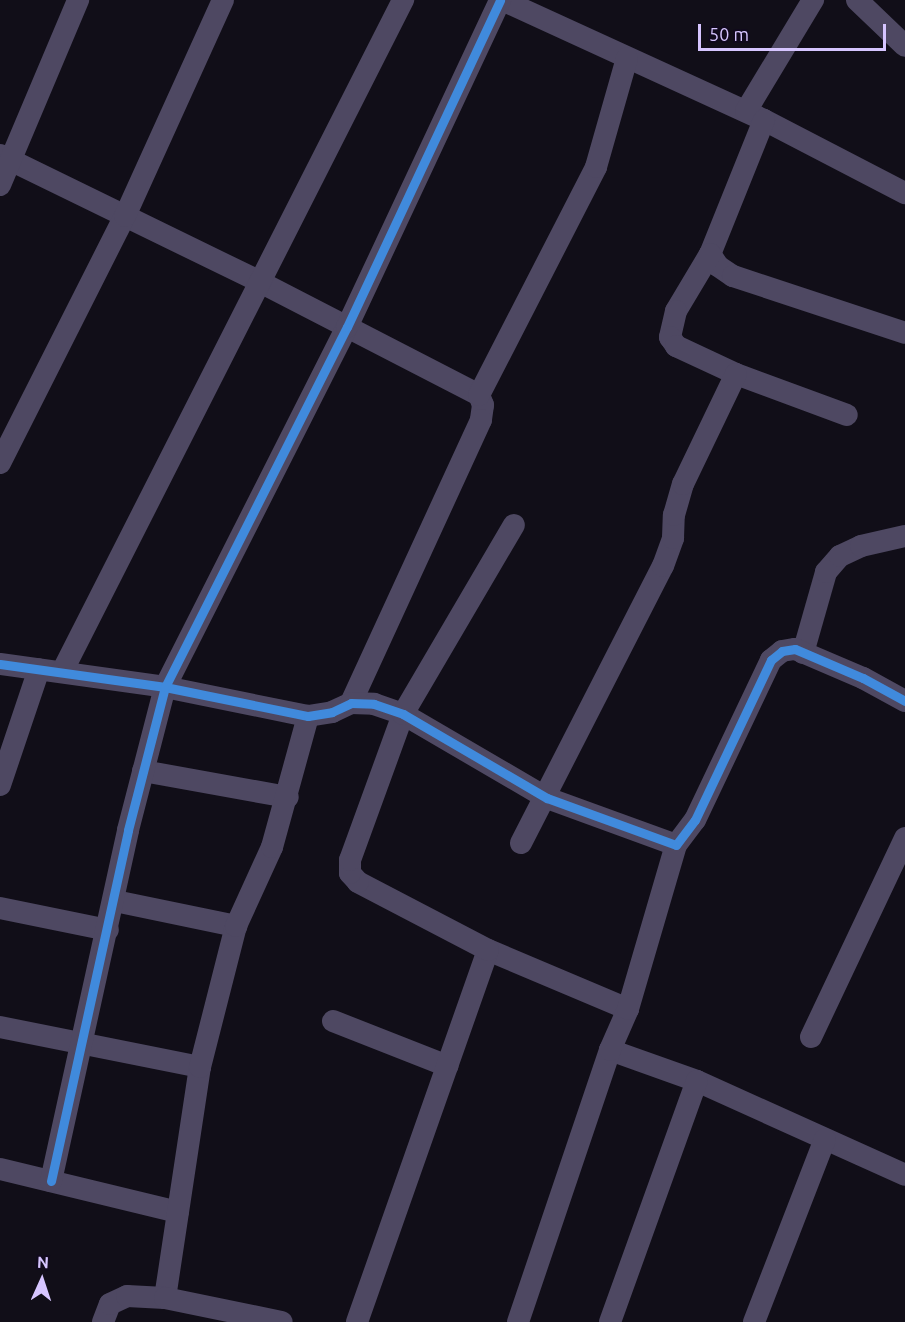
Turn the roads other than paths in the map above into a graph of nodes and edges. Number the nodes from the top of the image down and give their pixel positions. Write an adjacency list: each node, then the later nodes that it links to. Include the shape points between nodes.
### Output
1 (78, 0): 10 (street)
2 (224, 0): 13 (street)
3 (403, 0): 15 (street)
4 (501, 0): 8 (street); 16 (street)
5 (813, 0): 9 (street)
6 (857, 0): 7 (street)
7 (905, 46)
8 (627, 58): 9 (street); 19 (street, via 596,167)
9 (755, 115): 12 (street); 14 (street)
10 (6, 158): 11 (street); 13 (street)
11 (0, 185)
12 (905, 193)
13 (125, 216): 15 (street); 21 (street)
14 (710, 254): 17 (street, via 718,266 733,276); 18 (street, via 676,311 670,337 687,354)
15 (260, 282): 16 (street); 27 (street)
16 (347, 327): 19 (street); 28 (street)
17 (905, 333)
18 (735, 374): 20 (street); 36 (street, via 683,484 674,515 674,538 663,566)
19 (479, 395): 30 (street, via 483,405 481,420)
20 (847, 415)
21 (0, 464)
22 (514, 525): 31 (street)
23 (905, 536): 24 (street, via 861,546 840,556 826,572)
24 (802, 653): 29 (street); 39 (street, via 782,651 771,660 695,820)
25 (0, 664): 26 (street)
26 (39, 669): 27 (street); 34 (street)
27 (62, 672): 28 (street)
28 (165, 687): 32 (street); 33 (street)
29 (905, 701)
30 (351, 703): 31 (street, via 374,704); 32 (street, via 332,712)
31 (403, 714): 36 (street); 44 (street, via 350,860 350,873 358,882)
32 (308, 716): 35 (street)
33 (143, 771): 35 (street); 40 (street)
34 (0, 785)
35 (288, 797): 42 (street, via 272,847)
36 (547, 798): 38 (street); 39 (street)
37 (905, 838): 48 (street)
38 (521, 843)
39 (676, 845): 45 (street)
40 (115, 901): 42 (street); 43 (street)
41 (0, 908): 43 (street)
42 (236, 926): 52 (street)
43 (108, 930): 49 (street)
44 (488, 950): 45 (street); 51 (street)
45 (628, 1009): 50 (street)
46 (333, 1021): 51 (street)
47 (0, 1027): 49 (street)
48 (810, 1037)
49 (83, 1046): 52 (street); 57 (street)
50 (610, 1050): 53 (street); 63 (street)
51 (447, 1066): 62 (street)
52 (200, 1067): 58 (street)
53 (697, 1081): 54 (street); 64 (street)
54 (825, 1139): 56 (street); 65 (street)
55 (0, 1169): 57 (street)
56 (905, 1175)
57 (51, 1181): 58 (street)
58 (178, 1212): 59 (street)
59 (165, 1298): 60 (street, via 127,1296 110,1304); 61 (street)
60 (103, 1322)
61 (282, 1322)
62 (357, 1322)
63 (518, 1322)
64 (610, 1322)
65 (754, 1322)

